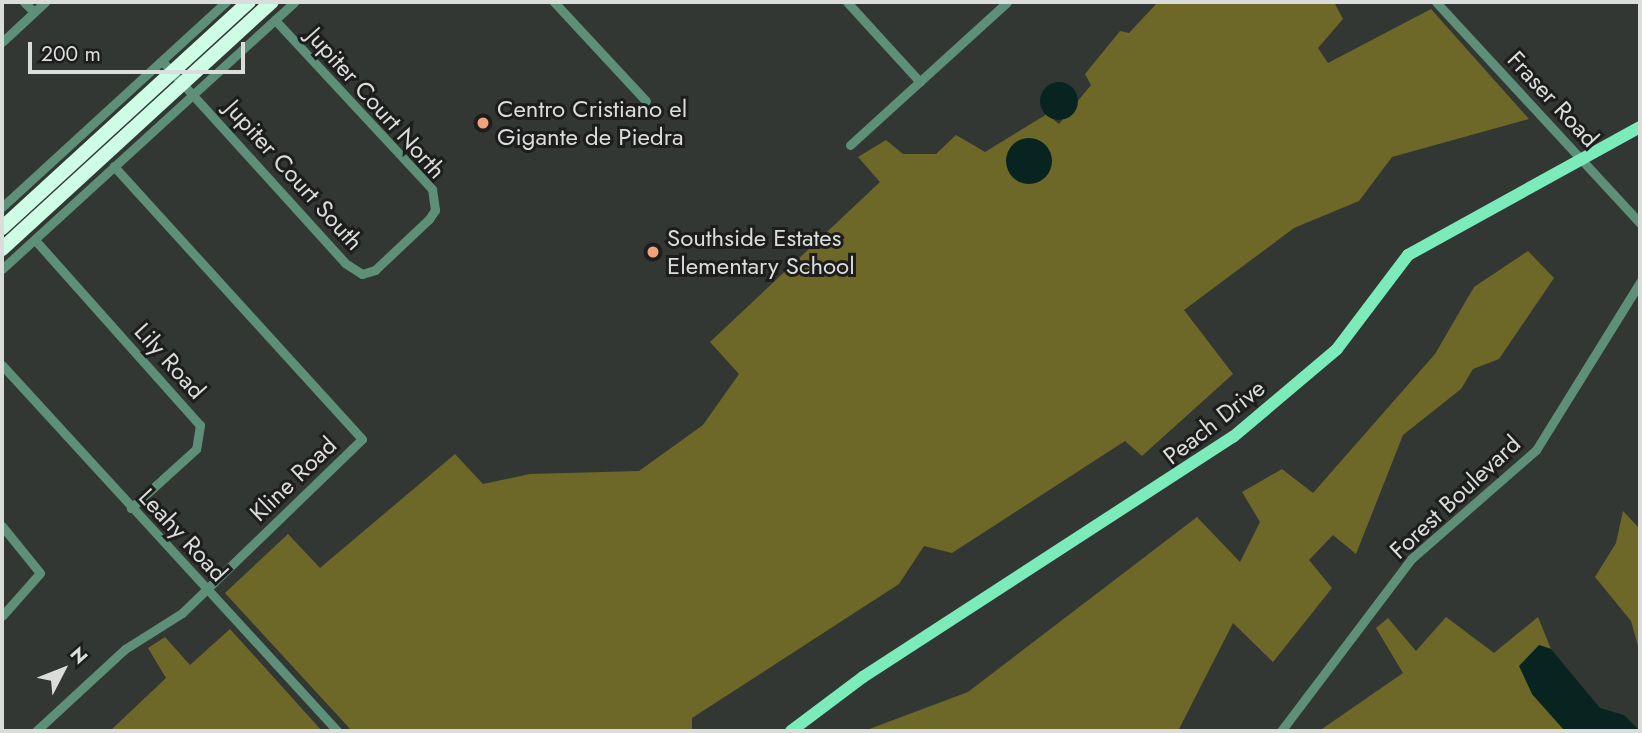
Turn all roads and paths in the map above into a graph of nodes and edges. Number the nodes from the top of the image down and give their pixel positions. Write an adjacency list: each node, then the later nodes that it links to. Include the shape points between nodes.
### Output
1 (24, 2): 11 (street)
2 (45, 2): 11 (street)
3 (226, 2): 14 (street)
4 (248, 2): 14 (highway)
5 (272, 2): 16 (highway)
6 (294, 2): 12 (street)
7 (554, 2): 17 (street)
8 (847, 2): 15 (street)
9 (1007, 2): 15 (street)
10 (1436, 2): 20 (street, Fraser Road)
11 (34, 12): 13 (street)
12 (275, 20): 16 (street); 26 (street, Jupiter Court North, via 432,189 435,210)
13 (2, 42)
14 (167, 66): 16 (street, Jupiter Court South); 22 (street); 24 (highway)
15 (920, 82): 19 (street)
16 (190, 87): 21 (street); 26 (street, Jupiter Court South, via 353,270 375,270); 27 (highway)
17 (646, 101)
18 (1640, 127): 20 (main road, Peach Drive)
19 (850, 145)
20 (1583, 161): 23 (street, Fraser Road); 37 (main road, Peach Drive, via 1491,204 1408,255 1336,349 1233,437 863,677)
21 (114, 166): 25 (street); 33 (street, Kline Road, via 362,439)
22 (2, 207)
23 (1640, 223)
24 (2, 228)
25 (35, 240): 28 (street); 31 (street, Lily Road, via 200,425 196,449)
26 (401, 245)
27 (2, 249)
28 (2, 270)
29 (1640, 282): 38 (street, Forest Boulevard, via 1536,450 1411,559)
30 (2, 365): 31 (street, Leahy Road)
31 (131, 508): 33 (street, Leahy Road)
32 (2, 526): 34 (street, via 40,573)
33 (207, 589): 35 (street, Kline Road, via 125,649); 36 (street, Leahy Road)
34 (2, 616)
35 (36, 731)
36 (337, 731)
37 (791, 731)
38 (1281, 731)

